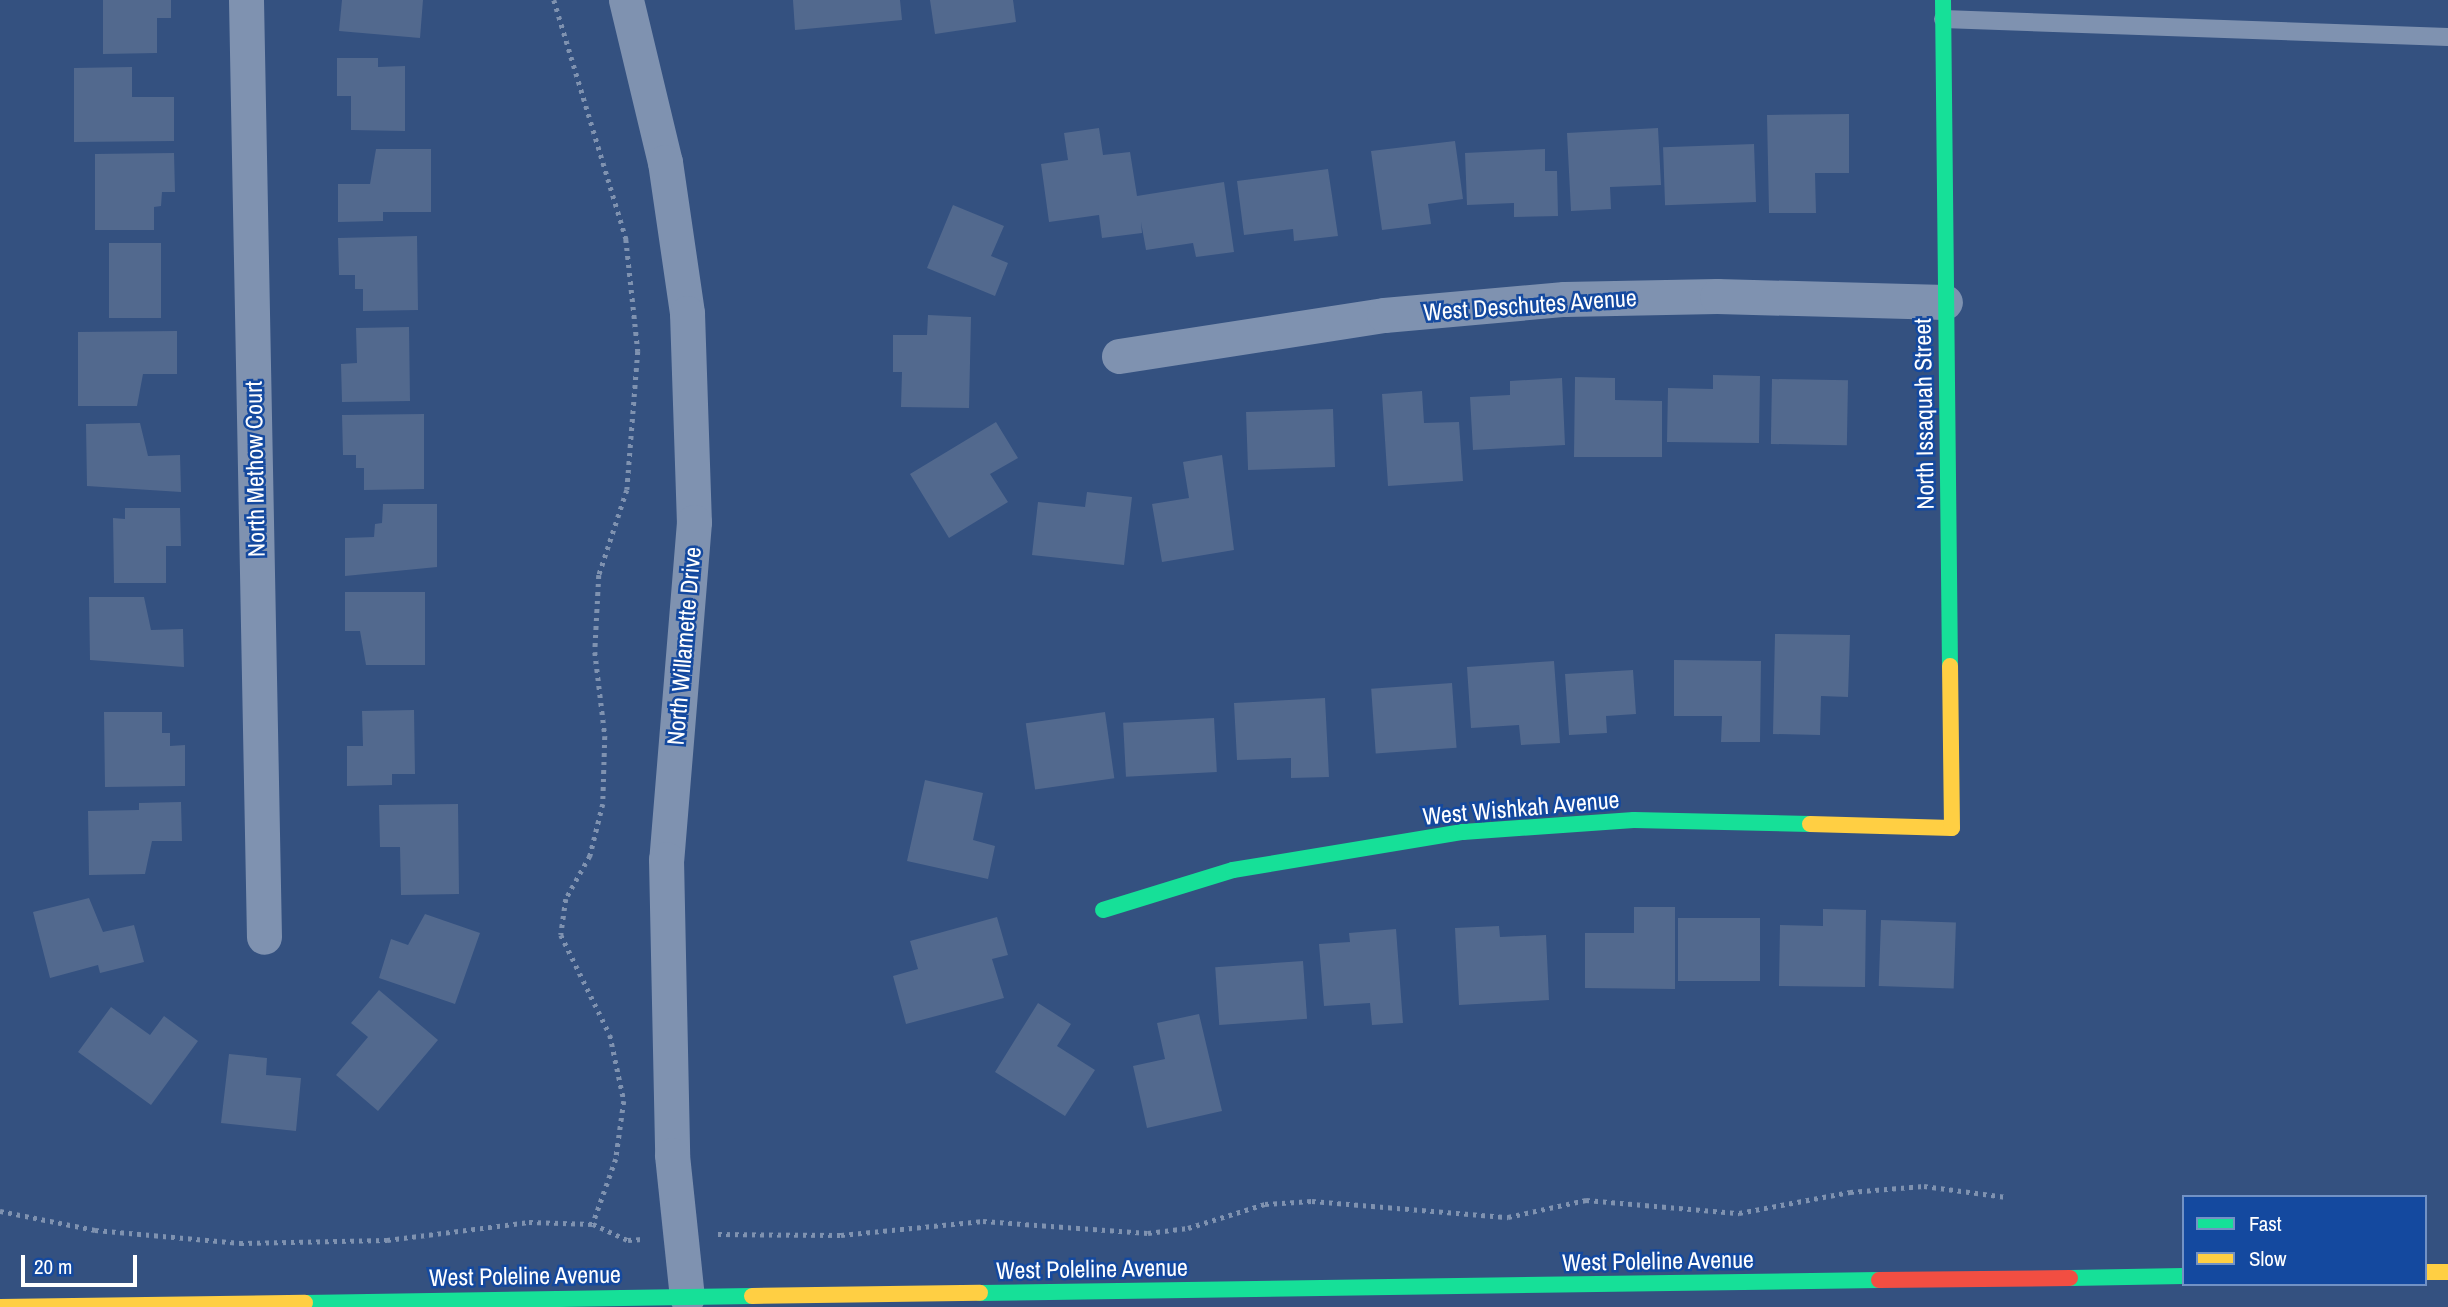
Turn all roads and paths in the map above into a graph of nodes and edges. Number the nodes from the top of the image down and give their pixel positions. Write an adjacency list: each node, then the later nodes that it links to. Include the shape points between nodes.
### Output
1 (246, 0): 11 (street, North Methow Court)
2 (554, 0): 14 (path, via 626,239 638,351 627,490 599,575 595,652 605,736 603,804 590,856 566,899 561,934 610,1035 624,1101 616,1159)
3 (626, 0): 15 (street, North Willamette Drive, via 665,162 687,313 694,523 666,859 671,1128)
4 (1942, 0): 5 (street, North Issaquah Street)
5 (1943, 19): 6 (lane); 7 (street, North Issaquah Street)
6 (2448, 37)
7 (1945, 302): 8 (street, West Deschutes Avenue, via 1717,296 1564,299 1384,315); 9 (street, North Issaquah Street)
8 (1119, 356)
9 (1952, 828): 10 (street, West Wishkah Avenue, via 1634,820 1463,832 1233,870)
10 (1103, 910)
11 (264, 937)
12 (2006, 1197): 15 (path, via 1924,1186 1850,1192 1739,1213 1586,1200 1508,1217 1312,1201 1265,1204 1188,1228 1148,1233 983,1221 841,1235 758,1231)
13 (0, 1211): 14 (path, via 95,1230 240,1243 387,1240 529,1222)
14 (593, 1224): 15 (path, via 628,1240)
15 (680, 1237): 20 (street, North Willamette Drive)
16 (2427, 1272): 17 (street)
17 (2448, 1272)
18 (2182, 1276): 19 (street, West Poleline Avenue)
19 (1599, 1296): 20 (street, West Poleline Avenue)
20 (687, 1297): 21 (street, West Poleline Avenue)
21 (0, 1307)

